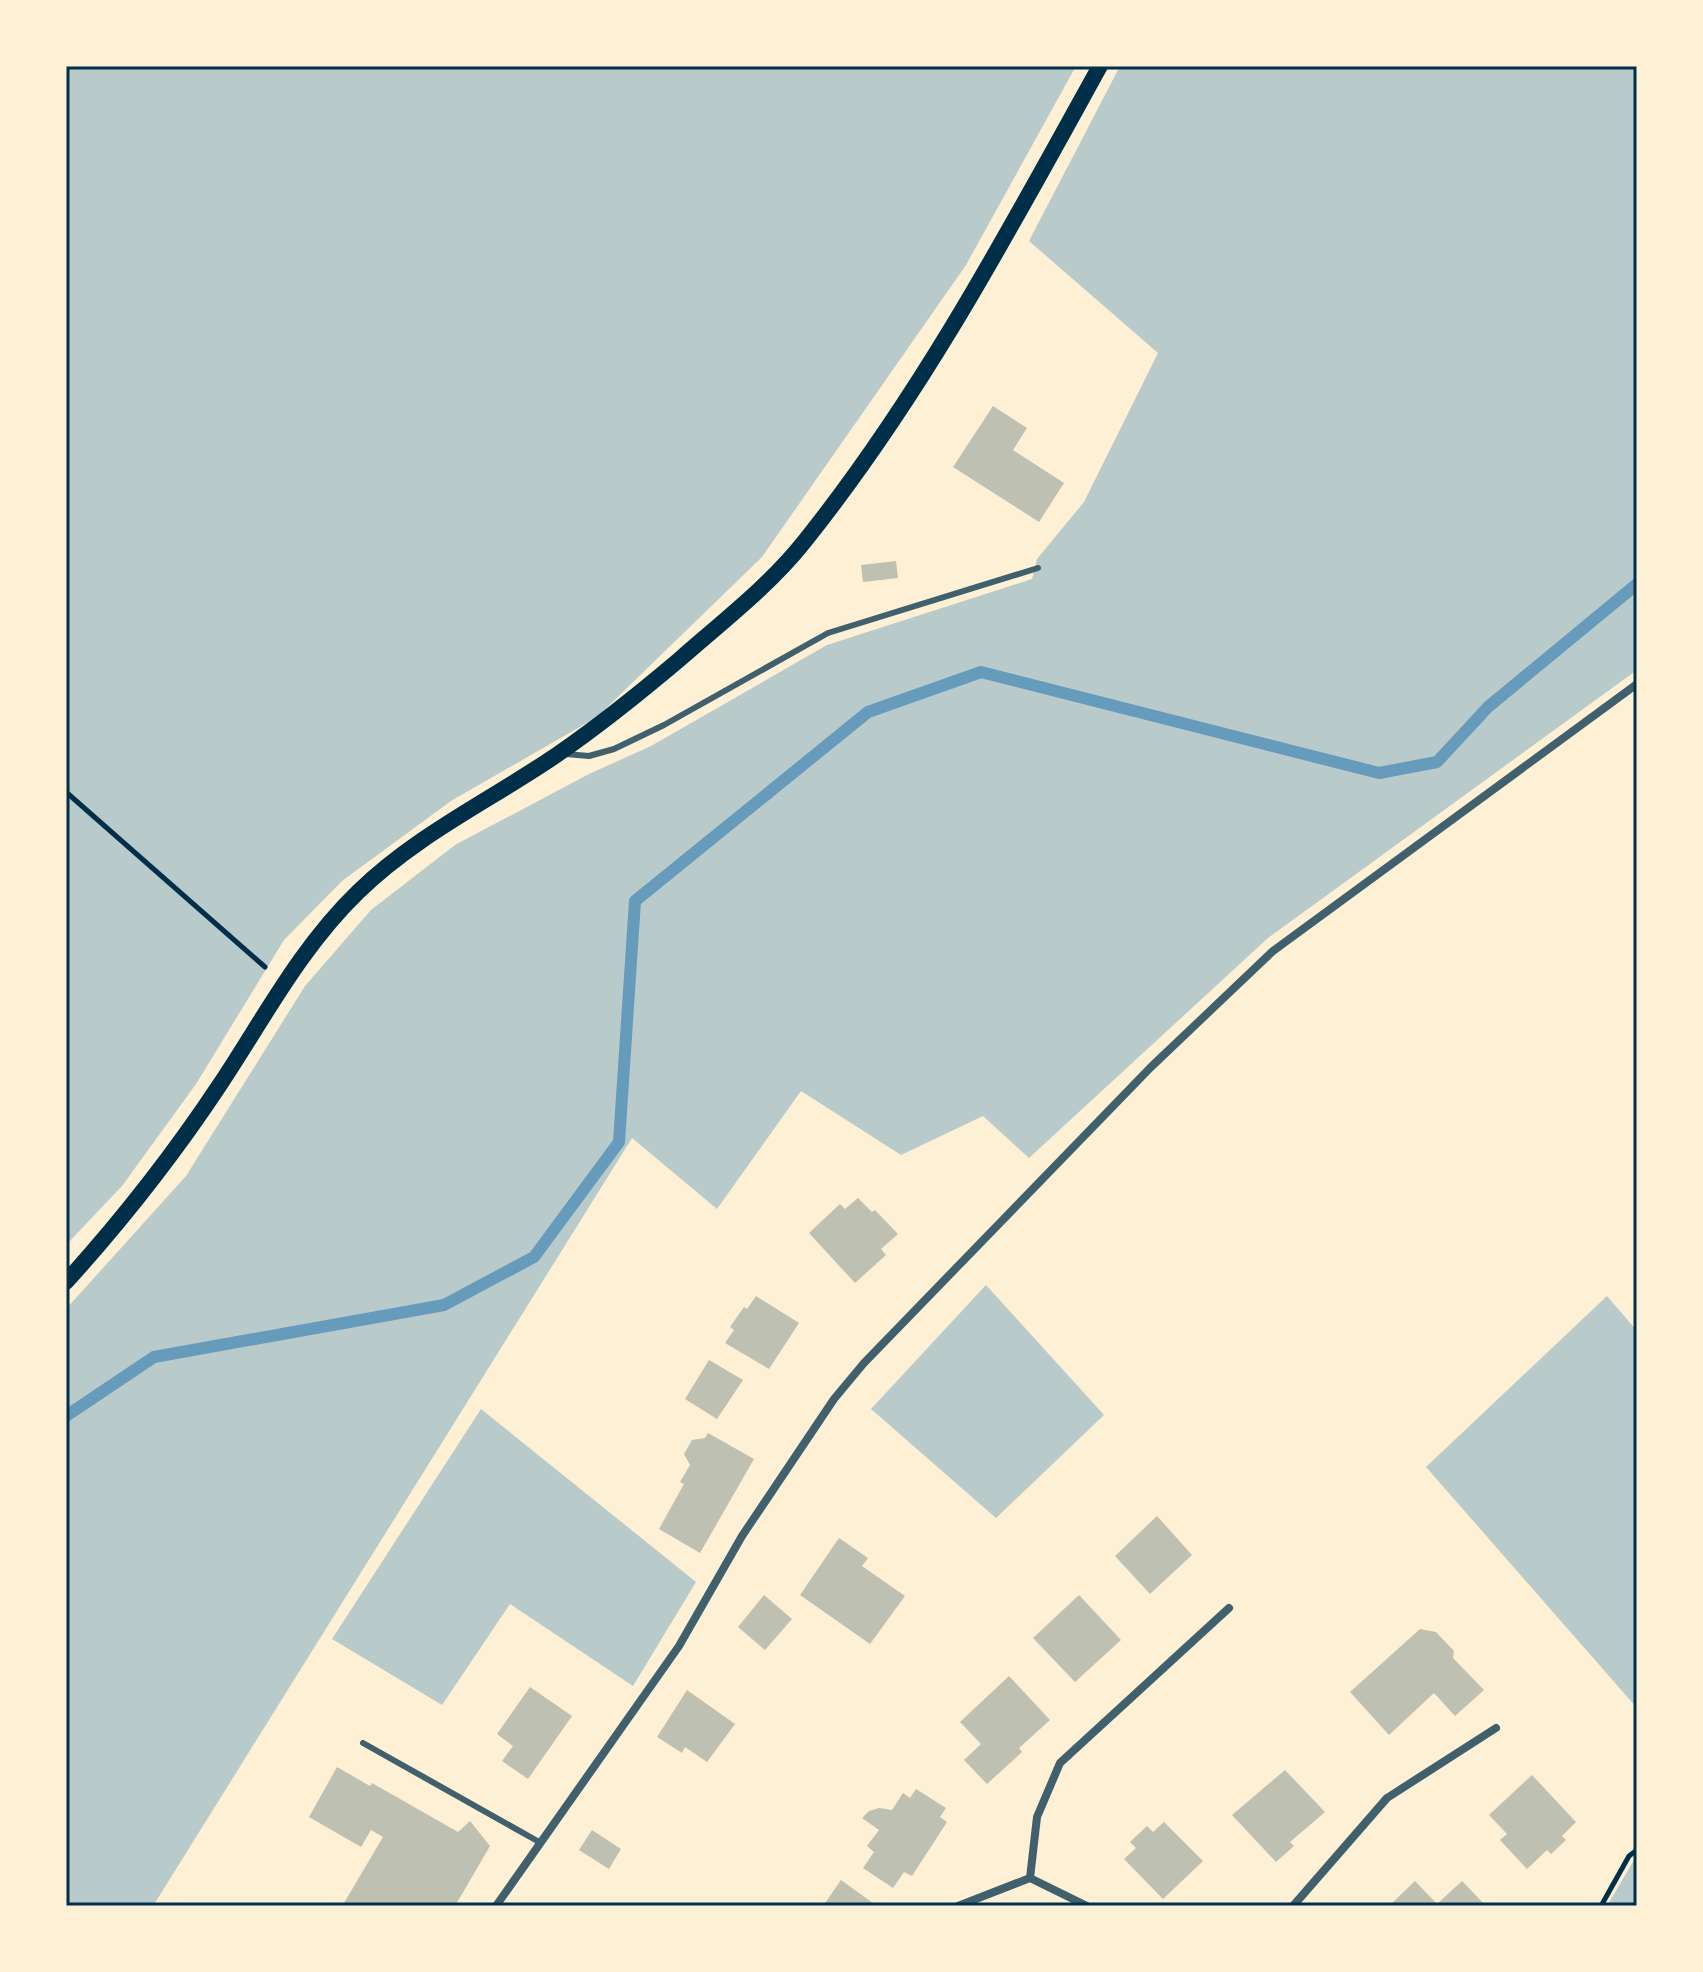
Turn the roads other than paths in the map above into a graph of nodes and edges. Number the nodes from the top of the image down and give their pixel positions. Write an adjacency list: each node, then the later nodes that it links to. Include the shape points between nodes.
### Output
1 (1100, 66): 4 (main road, via 990,266 887,428 804,543 679,660)
2 (1038, 568): 4 (lane, via 828,633 614,749 589,756)
3 (1637, 684): 9 (street, via 1273,951 1151,1067 864,1363 834,1399 742,1536 679,1646)
4 (558, 754): 5 (main road, via 402,854 358,891 319,933 178,1147)
5 (66, 1282)
6 (1229, 1608): 10 (street, via 1060,1763 1037,1817)
7 (1496, 1728): 14 (street, via 1387,1798)
8 (363, 1743): 9 (lane)
9 (541, 1843): 11 (street)
10 (1030, 1878): 12 (street); 13 (street)
11 (496, 1906)
12 (958, 1906)
13 (1087, 1906)
14 (1293, 1906)

